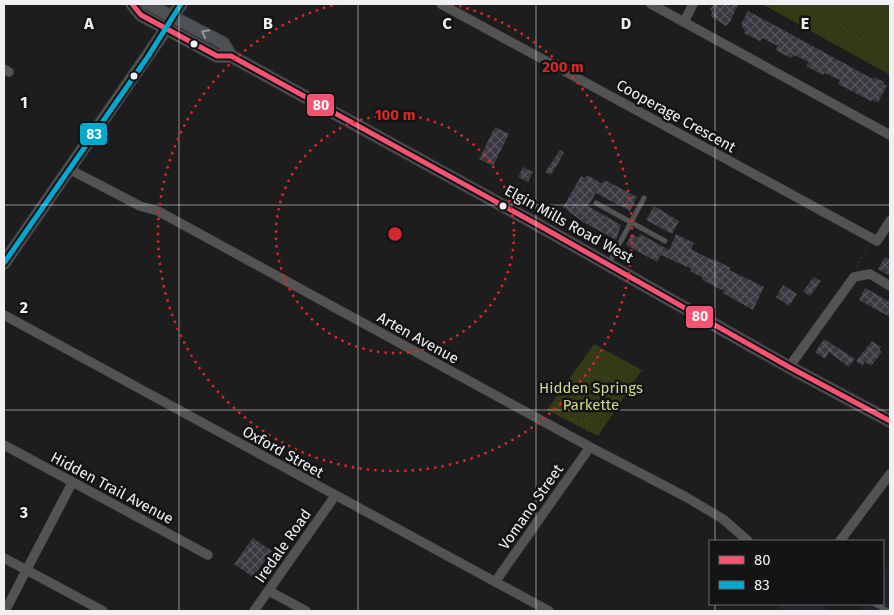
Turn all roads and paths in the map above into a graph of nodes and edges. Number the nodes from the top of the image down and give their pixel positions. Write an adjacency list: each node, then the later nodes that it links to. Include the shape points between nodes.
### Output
1 (132, 4): 10 (main road, Elgin Mills Road West, via 141,15)
2 (148, 4): 8 (main road, Elgin Mills Road West)
3 (181, 4): 8 (main road)
4 (441, 4): 17 (street, Cooperage Crescent, via 877,241)
5 (651, 4): 9 (street)
6 (693, 4): 9 (street)
7 (826, 4): 11 (path, via 830,14 848,32)
8 (173, 16): 10 (street); 12 (main road, Elgin Mills Road West, one-way to 8, via 223,43)
9 (684, 22): 13 (street)
10 (166, 29): 12 (main road, Elgin Mills Road West, via 217,56); 14 (main road)
11 (890, 55)
12 (231, 56): 22 (main road, Elgin Mills Road West)
13 (890, 134)
14 (69, 169): 21 (main road); 37 (street, Arten Avenue, via 140,206 158,211)
15 (644, 198): 18 (lane)
16 (596, 203): 18 (lane)
17 (890, 221)
18 (631, 222): 19 (lane); 22 (lane)
19 (665, 241)
20 (869, 245): 23 (path)
21 (4, 263)
22 (608, 265): 26 (main road, Elgin Mills Road West)
23 (854, 277): 24 (street, via 870,274); 26 (street)
24 (890, 286)
25 (4, 315): 40 (street, Oxford Street)
26 (789, 367): 34 (main road, Elgin Mills Road West)
27 (570, 386): 28 (path, via 562,399); 29 (path, via 584,402); 29 (path, via 590,376 616,382)
28 (563, 404): 31 (path); 33 (path, via 568,417 574,421 580,423)
29 (598, 404): 32 (path)
30 (585, 409): 32 (path, via 582,411 582,407 587,405)
31 (548, 410)
32 (592, 412): 33 (path)
33 (589, 419): 35 (path)
34 (890, 421)
35 (587, 432)
36 (4, 445): 39 (street, Hidden Trail Avenue)
37 (590, 447): 41 (street, Arten Avenue, via 723,518); 46 (street, Vomano Street)
38 (890, 474): 42 (street)
39 (72, 482): 43 (street, Hidden Trail Avenue); 45 (street)
40 (335, 496): 46 (street, Oxford Street); 47 (street, Iredale Road)
41 (747, 540)
42 (841, 540)
43 (208, 555)
44 (4, 558): 45 (street)
45 (27, 570): 49 (street); 50 (street)
46 (495, 582): 53 (street, Oxford Street)
47 (269, 591): 51 (street, Iredale Road); 52 (street)
48 (877, 605): 54 (lane)
49 (5, 611)
50 (104, 611)
51 (254, 611)
52 (306, 611)
53 (549, 611)
54 (888, 611)

